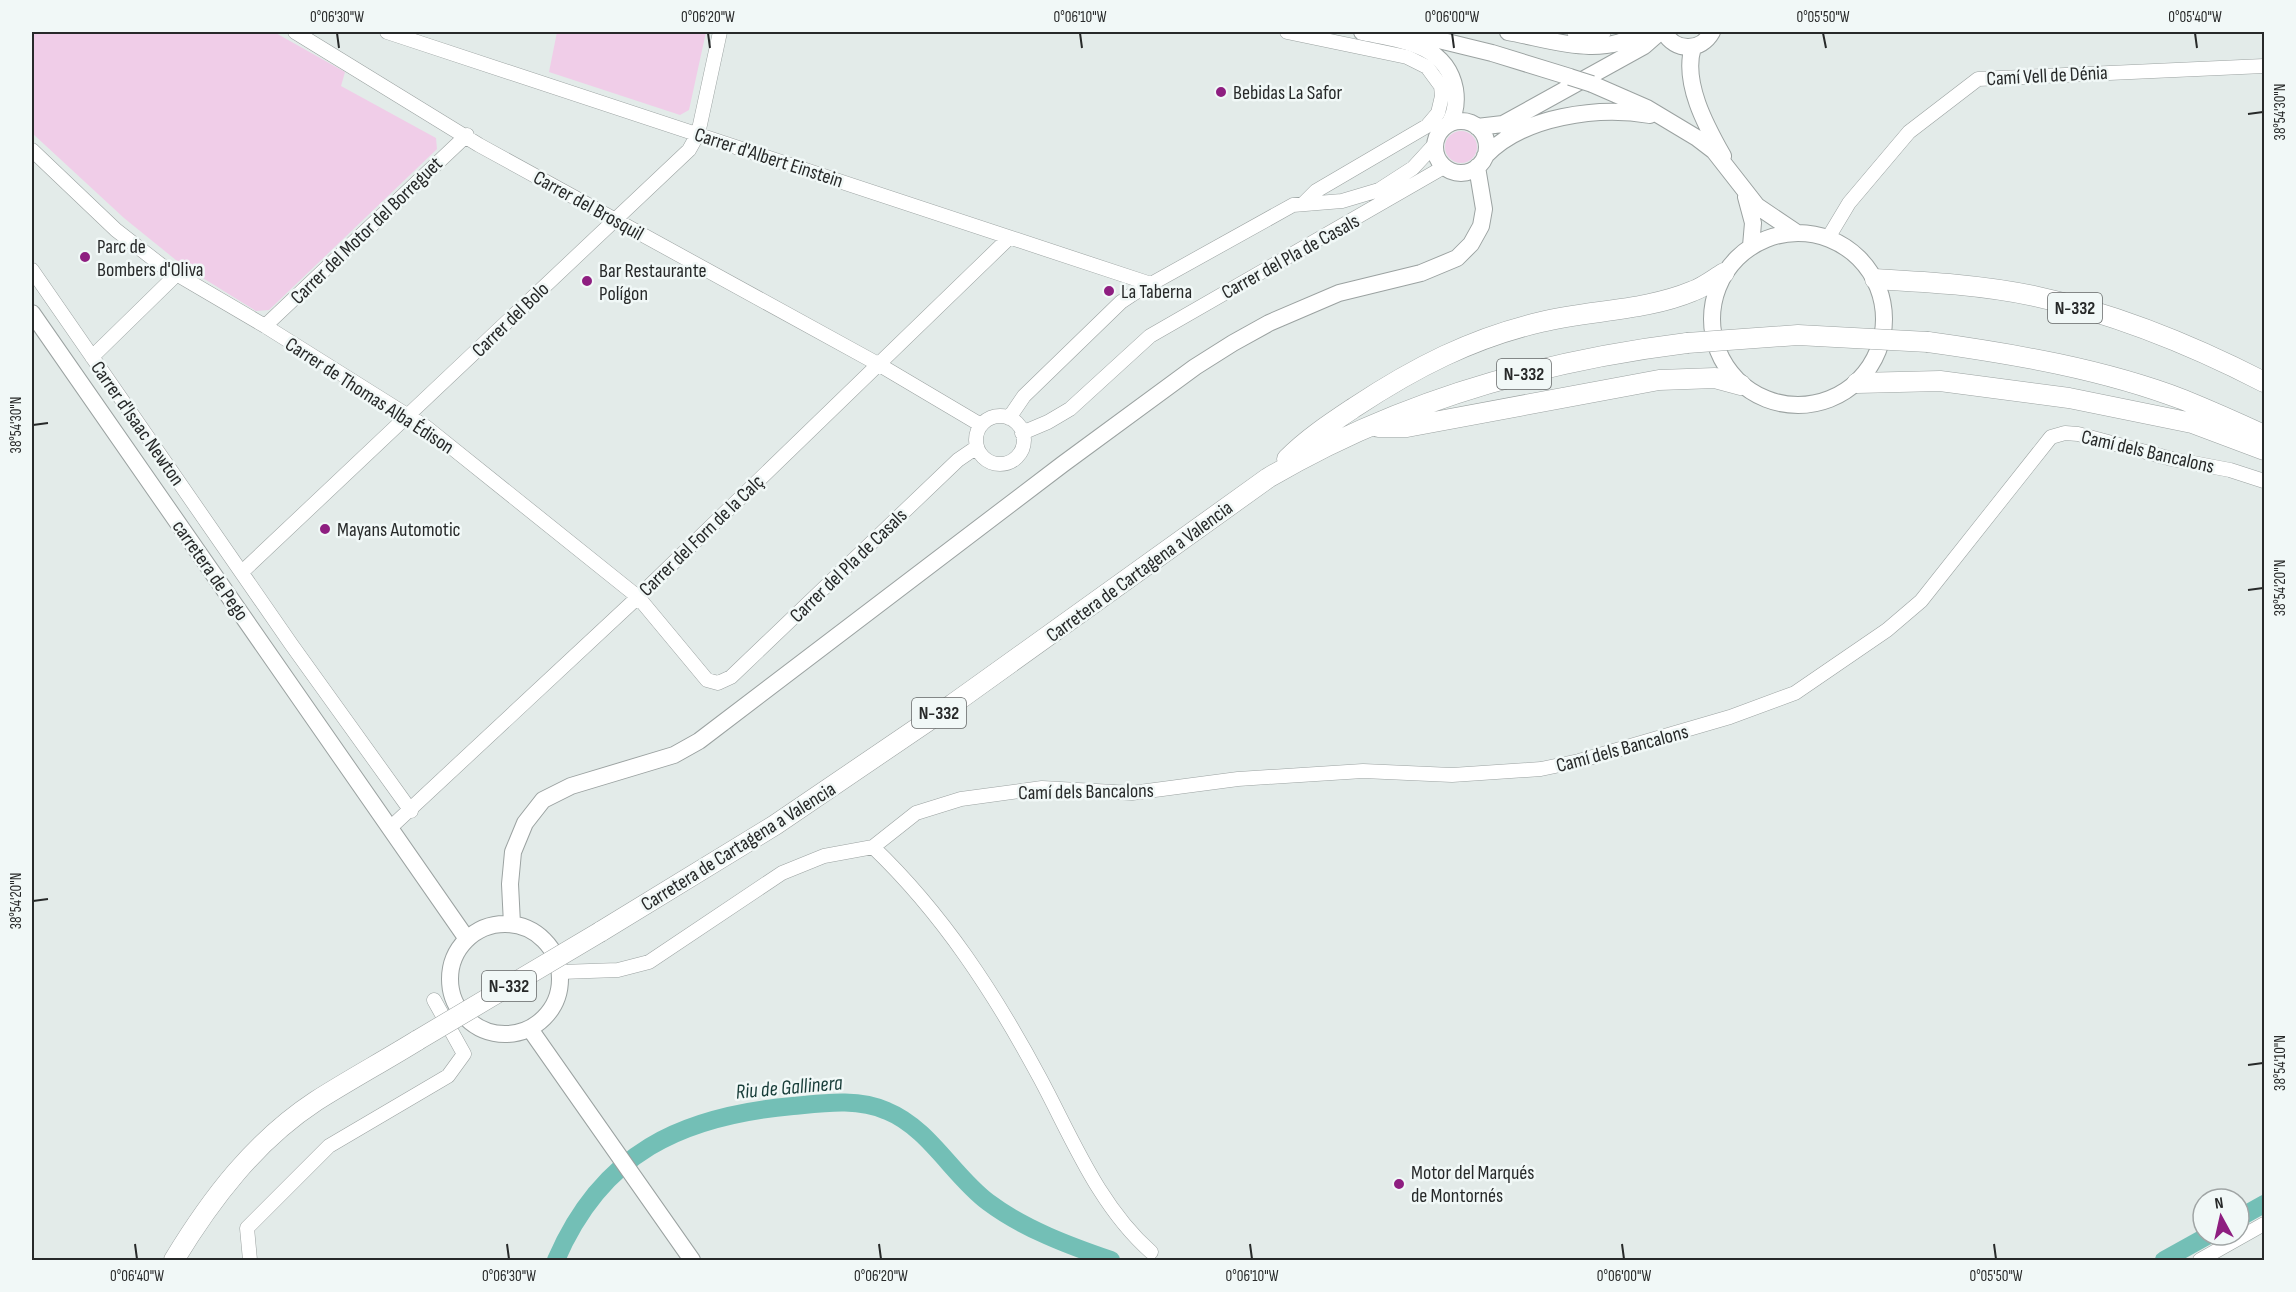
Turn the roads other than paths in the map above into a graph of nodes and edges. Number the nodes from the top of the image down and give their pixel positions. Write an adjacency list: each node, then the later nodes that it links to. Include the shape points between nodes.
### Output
1 (295, 32): 20 (street, Carrer del Brosquil)
2 (387, 32): 19 (street, Carrer d'Albert Einstein)
3 (720, 32): 19 (street, Carrer del Bolo)
4 (1287, 32): 28 (street, Carrer del Pla de Casals, via 1418,61 1435,75 1441,86 1440,110 1427,126 1316,190)
5 (1362, 32): 16 (main road, via 1413,43 1442,60 1453,80 1456,101)
6 (1406, 32): 15 (main road, bridge, via 1592,84)
7 (1508, 32): 12 (main road, via 1597,47)
8 (1574, 32): 9 (street)
9 (1604, 32)
10 (1712, 32): 13 (main road)
11 (1665, 35): 12 (main road); 13 (main road, via 1681,46)
12 (1643, 39): 17 (main road)
13 (1693, 47): 25 (main road, via 1689,66 1696,94)
14 (2265, 66): 32 (street, Camí Vell de Dénia, via 1978,79 1909,132 1849,203)
15 (1669, 120): 23 (main road, via 1622,112 1569,117 1522,132); 25 (main road, via 1714,151)
16 (1449, 124): 18 (main road, via 1465,122); 21 (main road)
17 (1503, 124): 18 (main road); 23 (main road)
18 (1477, 127): 23 (main road, via 1483,134)
19 (698, 134): 29 (street, Carrer del Bolo, via 689,150); 31 (street, Carrer d'Albert Einstein)
20 (467, 135): 29 (street, Carrer del Brosquil); 40 (street, Carrer del Motor del Borreguet)
21 (1435, 144): 24 (main road, via 1437,157); 28 (street, Carrer del Pla de Casals, via 1413,168 1370,194 1330,203)
22 (32, 150): 36 (street, Carrer de Thomas Alba Édison, via 116,230)
23 (1483, 156): 24 (main road); 26 (main road)
24 (1452, 170): 26 (main road, via 1469,177); 50 (street, Carrer del Pla de Casals, via 1150,336 1070,409)
25 (1733, 176): 27 (main road)
26 (1480, 192): 62 (main road, via 1484,209 1481,226 1471,244 1448,264 1339,293 1233,343 1025,492 699,741 674,754 571,786 543,800 525,823 513,852)
27 (1744, 193): 30 (main road); 33 (main road, via 1753,223)
28 (1304, 203): 38 (street, Carrer del Pla de Casals, via 1286,208)
29 (614, 218): 42 (street, Carrer del Brosquil); 46 (street, Carrer del Bolo)
30 (1797, 233): 32 (main road); 33 (main road, via 1773,236)
31 (1009, 238): 38 (street, Carrer d'Albert Einstein); 42 (street, Carrer del Forn de la Calç)
32 (1828, 238): 37 (main road, via 1846,248)
33 (1751, 246): 35 (main road)
34 (32, 270): 41 (street, Carrer d'Isaac Newton)
35 (1724, 273): 45 (main road, via 1714,295 1714,344 1725,367); 54 (highway, via 1673,299 1542,321 1451,351 1396,380 1307,439)
36 (177, 274): 40 (street, Carrer de Thomas Alba Édison); 41 (street)
37 (1875, 279): 43 (highway, N-332, via 1943,283 2033,296 2104,316 2215,357); 44 (main road, via 1884,310 1883,334 1876,357)
38 (1151, 284): 47 (street, Carrer del Pla de Casals, via 1121,302 1024,396)
39 (32, 313): 60 (main road, carretera de Pego)
40 (265, 326): 46 (street, Carrer de Thomas Alba Édison)
41 (92, 357): 56 (street, Carrer d'Isaac Newton)
42 (878, 364): 48 (street, Carrer del Brosquil); 57 (street, Carrer del Forn de la Calç)
43 (2265, 382)
44 (1857, 383): 45 (main road, via 1828,400 1795,406 1758,396); 53 (highway, via 1940,381 2069,398 2192,423)
45 (1741, 385): 49 (highway, via 1715,378 1659,380 1407,427)
46 (407, 417): 56 (street, Carrer del Bolo); 57 (street, Carrer de Thomas Alba Édison, via 426,427)
47 (1009, 418): 48 (street, via 995,417); 50 (street)
48 (981, 425): 52 (street)
49 (1367, 427): 51 (highway, Carretera de Cartagena a Valencia / N-332, bridge, via 1425,404 1549,366 1687,343 1798,335 1928,342 2036,360 2184,400); 54 (highway, Carretera de Cartagena a Valencia / N-332)
50 (1022, 433): 52 (street, via 1021,450 1004,463 987,460)
51 (2265, 435)
52 (977, 447): 58 (street, Carrer del Pla de Casals, via 958,460 730,677)
53 (2265, 450)
54 (1268, 478): 69 (highway, Carretera de Cartagena a Valencia / N-332, bridge, via 953,704 775,825 314,1102 275,1133 226,1183)
55 (2265, 481): 61 (street, Camí dels Bancalons, via 2078,434 2058,434 2051,437 1921,601 1887,630 1795,693 1696,729 1579,761 1511,772 1452,775 1363,771 1238,779 1125,794 1042,788 993,794 916,813)
56 (242, 572): 59 (street, Carrer d'Isaac Newton)
57 (638, 597): 58 (street, Carrer de Thomas Alba Édison, via 707,680); 59 (street, Carrer del Forn de la Calç)
58 (718, 683)
59 (411, 811): 60 (street, Carrer del Forn de la Calç)
60 (390, 828): 63 (main road, carretera de Pego)
61 (873, 847): 64 (street, via 824,856 782,873 649,962 618,970); 68 (street, via 931,908 996,999 1098,1189 1126,1230)
62 (512, 924): 63 (main road, via 488,927); 64 (main road, via 539,935 557,958)
63 (467, 939): 66 (main road, via 457,951 450,973 452,996 459,1011 483,1030 499,1035)
64 (561, 972): 66 (main road, via 555,1004)
65 (434, 1000): 70 (street, via 464,1054 448,1076 329,1146 247,1228)
66 (530, 1029): 71 (main road)
67 (2265, 1224): 72 (street)
68 (1151, 1252)
69 (174, 1260)
70 (250, 1260)
71 (692, 1260)
72 (2200, 1260)

